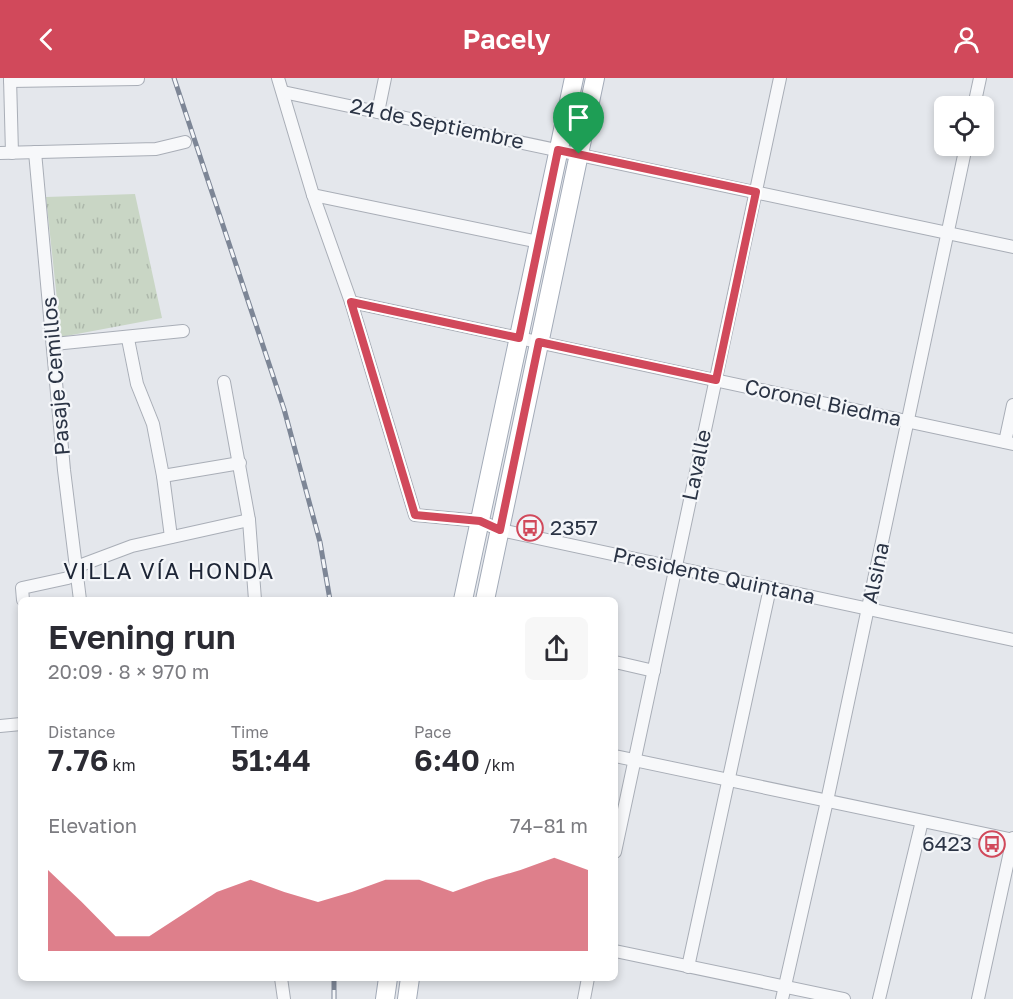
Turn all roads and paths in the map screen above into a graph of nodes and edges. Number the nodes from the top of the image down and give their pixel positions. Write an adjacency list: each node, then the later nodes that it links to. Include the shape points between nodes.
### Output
1 (278, 78): 9 (street)
2 (385, 78): 11 (street)
3 (574, 78): 13 (main road)
4 (595, 78): 16 (main road)
5 (780, 78): 18 (street, Lavalle)
6 (980, 78): 10 (street)
7 (138, 79): 8 (street)
8 (10, 80): 15 (street)
9 (283, 92): 11 (street, 24 de Septiembre); 19 (street)
10 (976, 96)
11 (378, 112): 13 (street, 24 de Septiembre)
12 (185, 142): 14 (street, via 156,149)
13 (558, 150): 16 (street, 24 de Septiembre); 21 (main road)
14 (35, 152): 15 (street); 28 (street, Pasaje Cemillos)
15 (6, 153)
16 (579, 154): 18 (street, 24 de Septiembre); 27 (main road)
17 (964, 156): 20 (street, Alsina)
18 (756, 192): 20 (street, 24 de Septiembre); 29 (street, Lavalle)
19 (314, 195): 21 (street); 23 (street)
20 (947, 233): 22 (street, 24 de Septiembre); 32 (street, Alsina)
21 (539, 242): 25 (main road)
22 (1013, 247)
23 (351, 302): 25 (street, Coronel Biedma); 37 (street, Presidente Quintana, via 415,515)
24 (183, 331): 26 (street)
25 (519, 338): 27 (street, Coronel Biedma); 37 (main road)
26 (128, 339): 28 (street); 35 (street, via 137,384 153,424)
27 (539, 342): 29 (street, Coronel Biedma); 38 (main road)
28 (54, 344): 40 (street, Pasaje Cemillos)
29 (716, 380): 32 (street, Coronel Biedma); 41 (street, Lavalle)
30 (224, 382): 34 (street)
31 (1013, 405): 33 (street)
32 (908, 421): 33 (street, Coronel Biedma); 48 (street, Alsina)
33 (1009, 443)
34 (240, 463): 35 (street); 36 (street)
35 (163, 476): 39 (street)
36 (249, 520): 39 (street); 45 (street)
37 (480, 521): 38 (street, Presidente Quintana); 46 (main road)
38 (500, 530): 41 (street, Presidente Quintana); 47 (main road)
39 (171, 537): 40 (street, via 132,546)
40 (76, 567): 43 (street, via 68,578 22,588); 44 (street, Pasaje Cemillos)
41 (675, 568): 42 (street, Presidente Quintana); 51 (street, Lavalle)
42 (770, 588): 48 (street, Presidente Quintana); 56 (street)
43 (23, 597)
44 (80, 597)
45 (255, 597)
46 (464, 597)
47 (486, 597)
48 (868, 609): 49 (street, Presidente Quintana); 57 (street, Alsina)
49 (1013, 640)
50 (618, 663): 51 (street)
51 (654, 671): 55 (street, Lavalle)
52 (18, 724): 53 (street)
53 (0, 726)
54 (618, 757): 55 (street)
55 (634, 760): 56 (street); 59 (street, Lavalle)
56 (728, 780): 57 (street); 62 (street)
57 (827, 801): 58 (street); 67 (street, Alsina)
58 (922, 821): 60 (street); 74 (street)
59 (618, 835)
60 (1013, 839): 75 (street)
61 (618, 952): 62 (street)
62 (688, 967): 67 (street)
63 (281, 981): 68 (street)
64 (388, 981): 69 (main road)
65 (410, 981): 70 (main road)
66 (587, 981): 71 (street)
67 (785, 986): 72 (street, Alsina); 73 (street)
68 (284, 999)
69 (385, 999)
70 (408, 999)
71 (584, 999)
72 (782, 999)
73 (844, 999)
74 (879, 999)
75 (978, 999)

